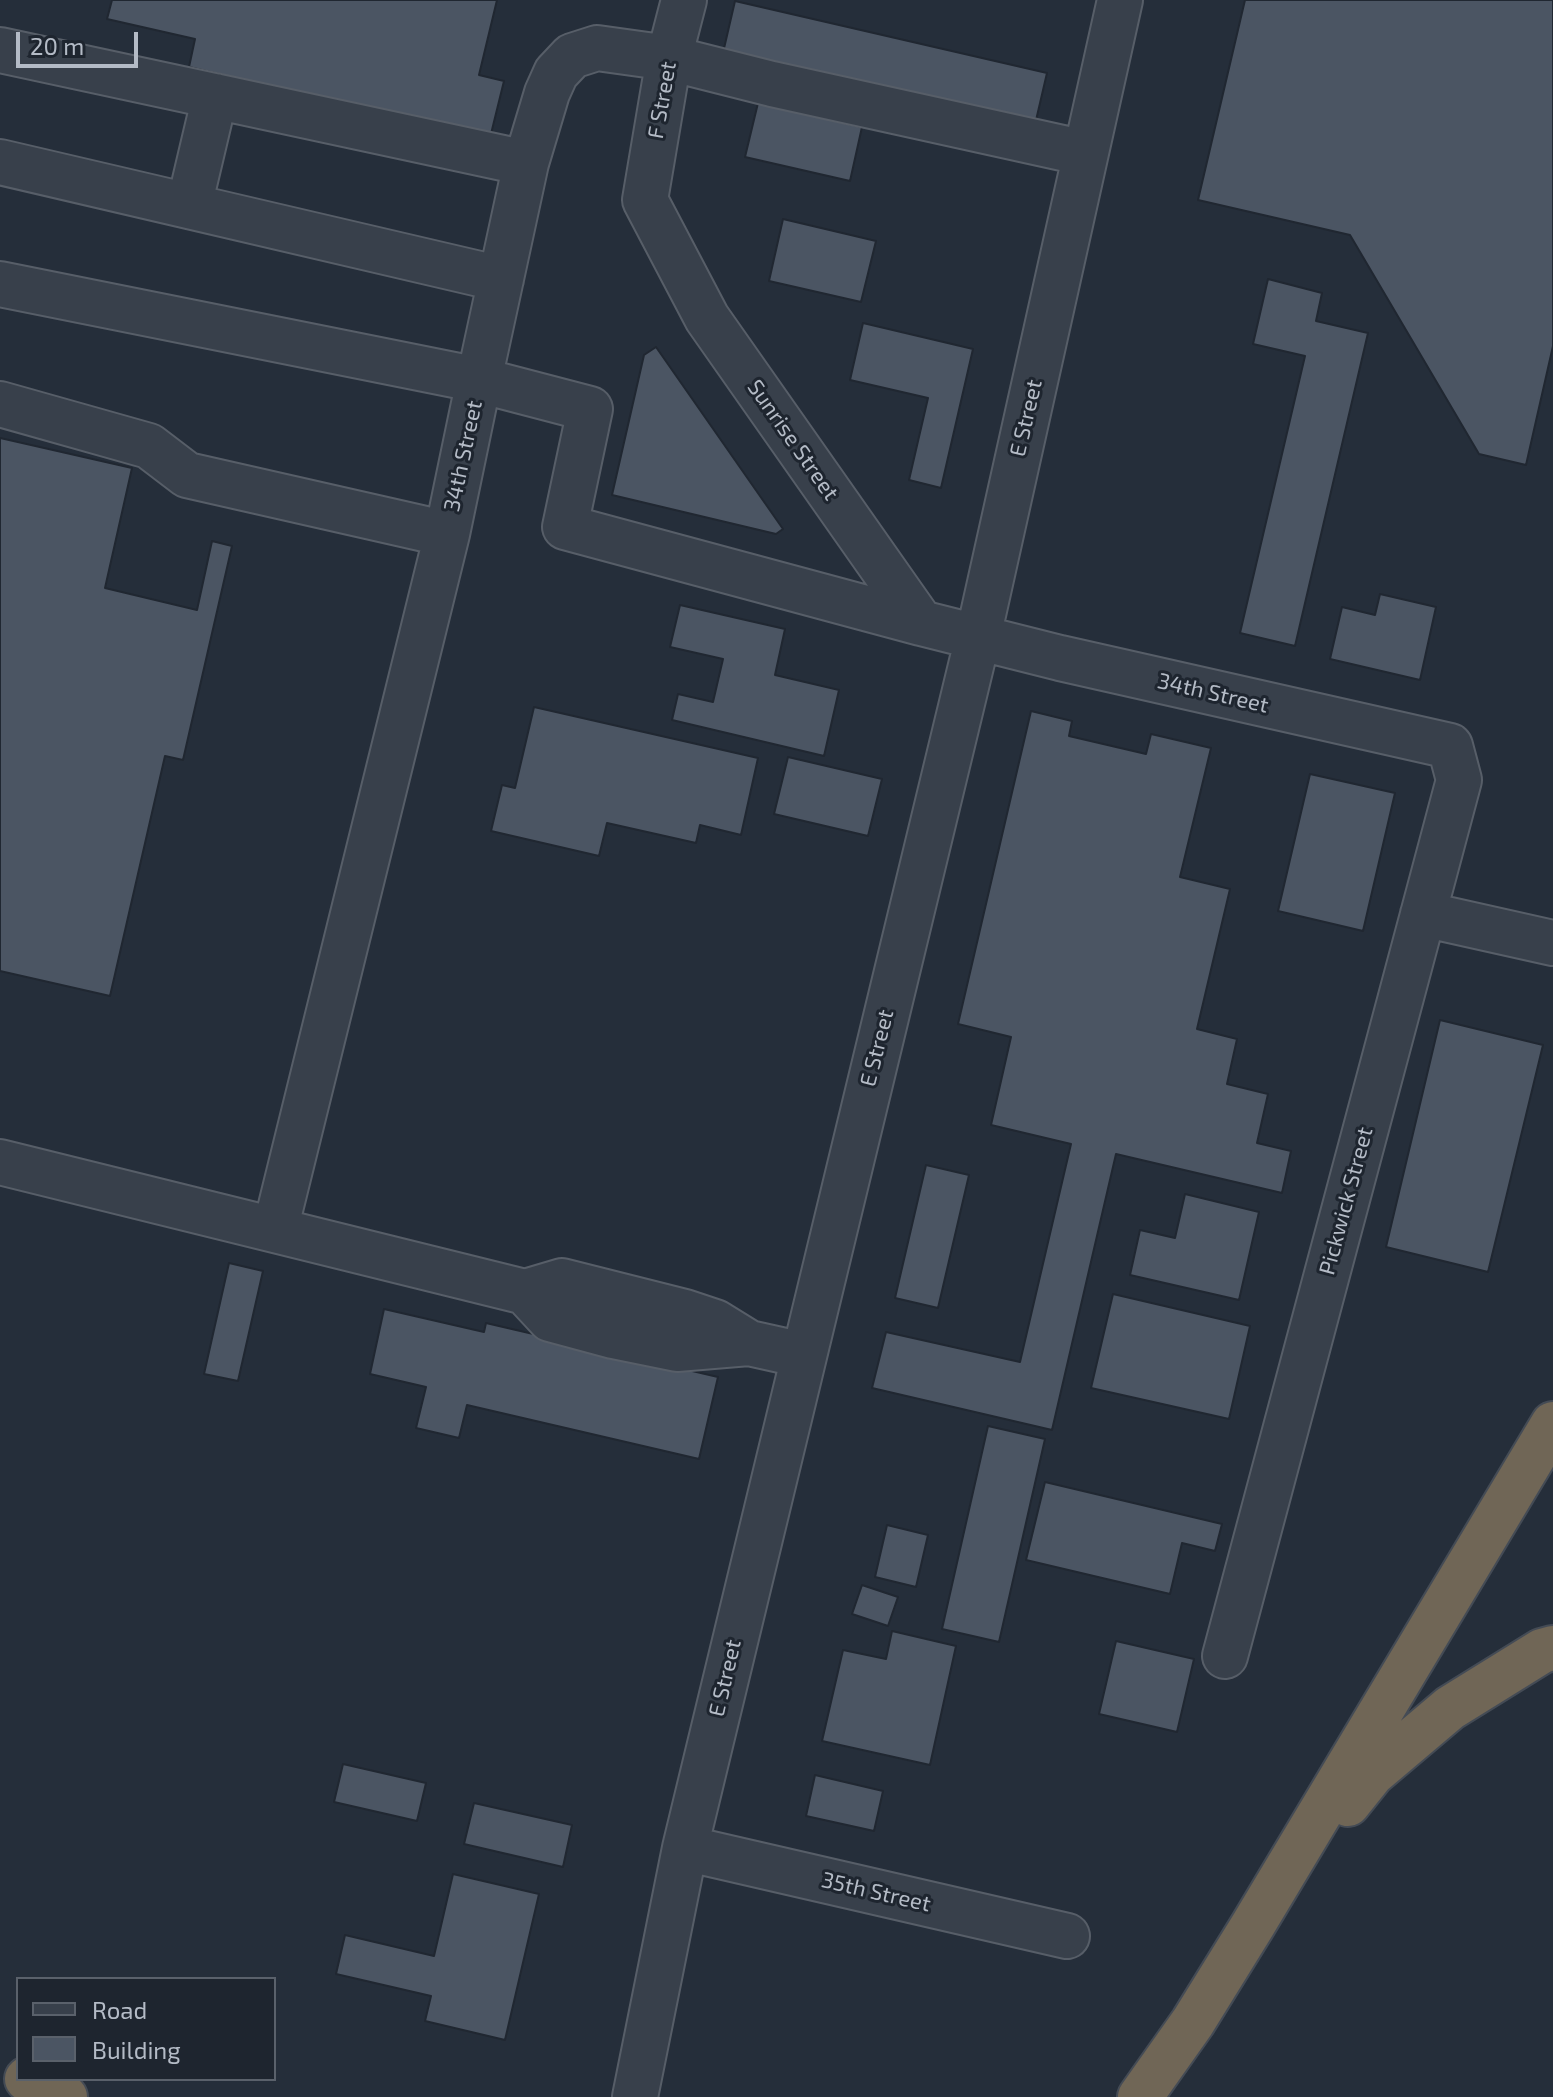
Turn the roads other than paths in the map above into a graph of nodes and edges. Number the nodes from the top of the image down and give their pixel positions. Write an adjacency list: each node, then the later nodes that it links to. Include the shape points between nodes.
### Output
1 (684, 0): 4 (street, F Street)
2 (1120, 0): 6 (street, E Street)
3 (0, 50): 5 (street)
4 (669, 58): 6 (street); 8 (street, via 597,48 572,56 551,83); 9 (street, F Street)
5 (215, 96): 8 (street); 10 (street)
6 (1085, 153): 17 (street, E Street)
7 (0, 162): 10 (street)
8 (526, 163): 11 (street)
9 (645, 200): 16 (street, Sunrise Street, via 707,318)
10 (189, 206): 11 (street)
11 (501, 279): 13 (street)
12 (0, 284): 13 (street)
13 (479, 380): 15 (street, 34th Street); 16 (street, 34th Street, via 590,409 565,527)
14 (0, 404): 15 (street, 34th Street, via 149,446 187,475)
15 (447, 534): 22 (street)
16 (921, 623): 17 (street)
17 (978, 637): 18 (street, 34th Street); 23 (street, E Street)
18 (1450, 746): 19 (street, Pickwick Street, via 1459,780)
19 (1423, 914): 20 (street); 26 (street, Pickwick Street)
20 (1553, 943)
21 (0, 1162): 22 (street)
22 (275, 1230): 23 (street, via 525,1292 562,1281 685,1312 715,1322 749,1343)
23 (803, 1355): 27 (street, E Street)
24 (1553, 1424): 28 (highway)
25 (1553, 1648): 28 (highway, via 1450,1708 1372,1774)
26 (1225, 1656)
27 (685, 1848): 29 (street, 35th Street); 32 (street, E Street)
28 (1253, 1925): 33 (highway)
29 (1067, 1936)
30 (31, 2081): 31 (highway)
31 (65, 2097)
32 (635, 2097)
33 (1140, 2097)

